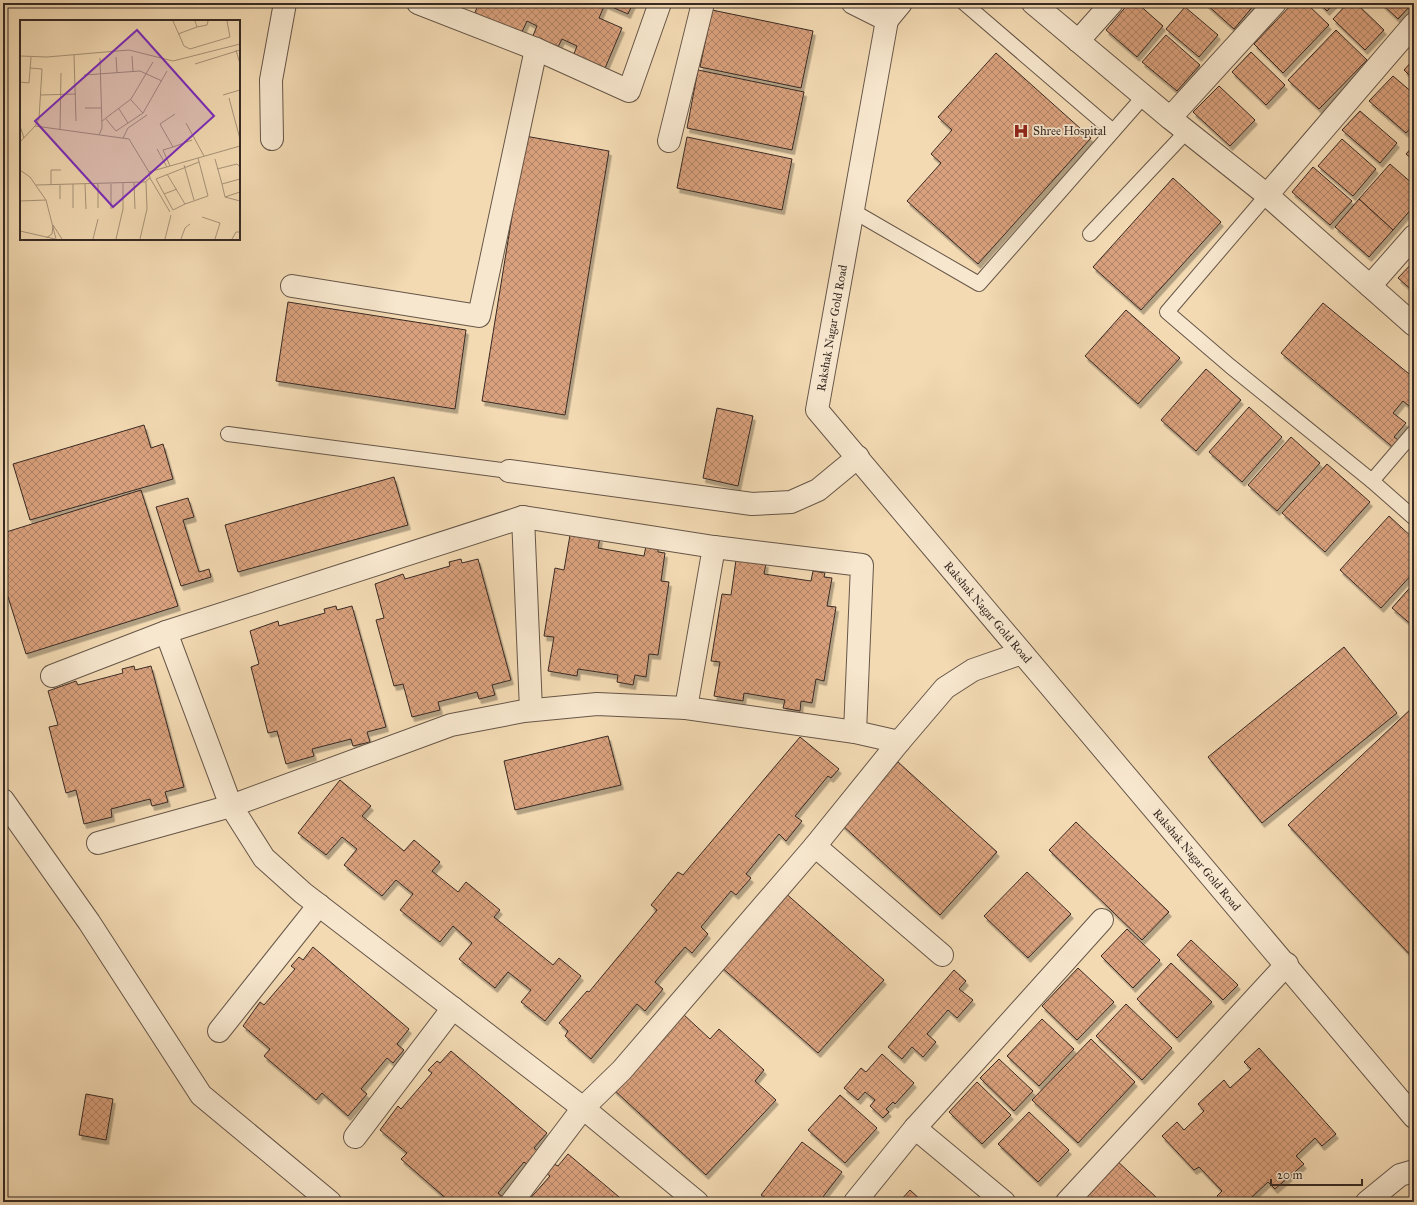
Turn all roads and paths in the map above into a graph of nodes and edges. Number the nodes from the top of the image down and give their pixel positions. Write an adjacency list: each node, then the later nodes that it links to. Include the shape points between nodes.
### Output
1 (285, 3): 19 (street, via 271,80)
2 (418, 3): 14 (street)
3 (660, 3): 14 (street, via 629,91)
4 (703, 3): 20 (street)
5 (853, 3): 11 (street)
6 (901, 3): 11 (street)
7 (964, 3): 17 (lane)
8 (1033, 3): 13 (street)
9 (1112, 3): 13 (street)
10 (1275, 3): 16 (street)
11 (886, 20): 22 (street, Rakshak Nagar Gold Road)
12 (1414, 24): 21 (street)
13 (1078, 41): 15 (street)
14 (536, 49): 25 (street, via 479,316)
15 (1144, 96): 16 (street); 17 (lane)
16 (1170, 118): 18 (street)
17 (1113, 131): 22 (lane, via 979,284)
18 (1187, 131): 21 (street); 23 (lane)
19 (272, 139)
20 (670, 141)
21 (1267, 195): 26 (street); 32 (lane, via 1167,312)
22 (853, 212): 30 (street, Rakshak Nagar Gold Road, via 818,410)
23 (1090, 234)
24 (1414, 236): 26 (street)
25 (292, 286)
26 (1370, 286): 27 (street)
27 (1414, 325)
28 (1414, 432): 32 (lane)
29 (228, 434): 31 (lane)
30 (858, 457): 31 (street, via 818,490 792,502 752,504); 37 (street, Rakshak Nagar Gold Road)
31 (509, 471)
32 (1372, 482): 34 (lane)
33 (523, 517): 35 (street); 36 (street); 40 (street)
34 (1414, 518)
35 (714, 547): 39 (street); 41 (street, via 862,565)
36 (166, 632): 38 (street); 44 (street)
37 (1022, 653): 42 (street, via 972,670 946,688); 50 (street, Rakshak Nagar Gold Road)
38 (52, 676)
39 (686, 708): 40 (street, via 597,704); 41 (street)
40 (531, 710): 44 (street, via 451,726)
41 (855, 732): 42 (street)
42 (899, 742): 46 (street)
43 (3, 800): 58 (street, via 89,922 201,1095)
44 (232, 806): 45 (street); 47 (street, via 264,858)
45 (98, 843)
46 (815, 846): 49 (street); 53 (street, via 622,1070)
47 (319, 905): 51 (street); 52 (street)
48 (1102, 920): 55 (street)
49 (942, 955)
50 (1287, 964): 54 (street, Rakshak Nagar Gold Road); 63 (street)
51 (453, 1008): 53 (street); 56 (street)
52 (219, 1031)
53 (584, 1108): 59 (street); 60 (street)
54 (1414, 1117)
55 (915, 1128): 61 (street); 62 (street)
56 (355, 1137)
57 (1414, 1171): 64 (street, via 1400,1175)
58 (330, 1202)
59 (512, 1202)
60 (697, 1202)
61 (854, 1202)
62 (1004, 1202)
63 (1067, 1202)
64 (1367, 1202)

